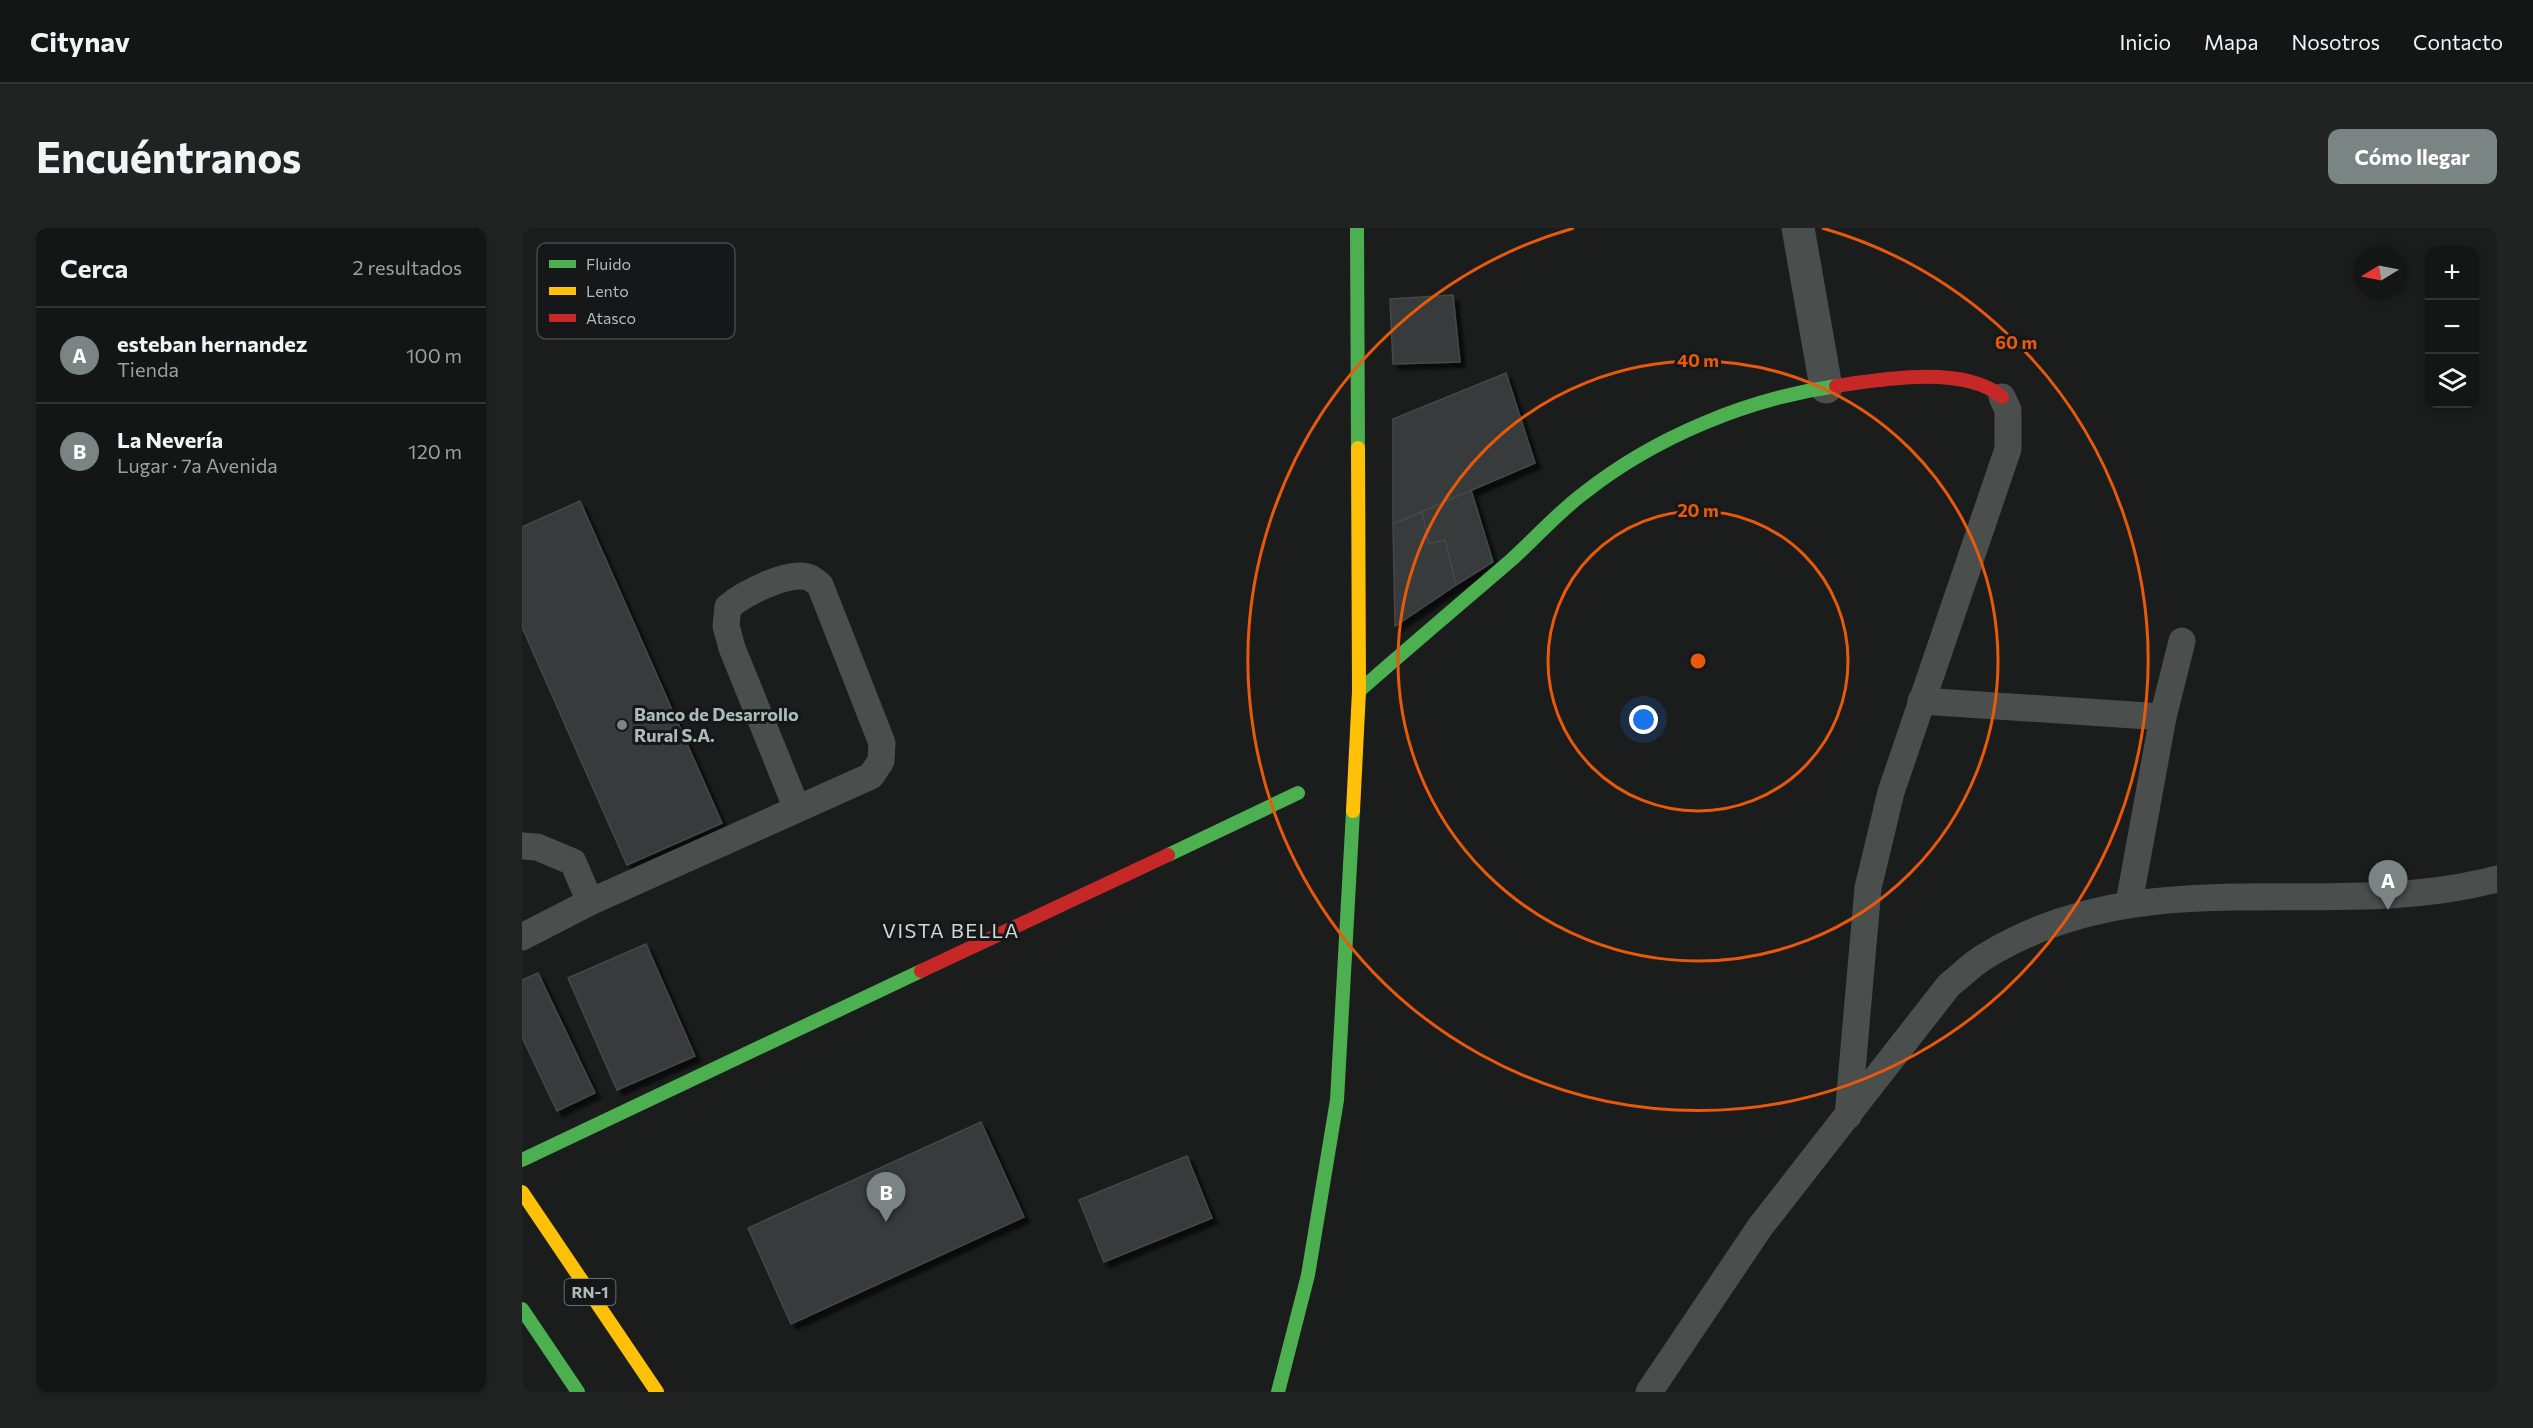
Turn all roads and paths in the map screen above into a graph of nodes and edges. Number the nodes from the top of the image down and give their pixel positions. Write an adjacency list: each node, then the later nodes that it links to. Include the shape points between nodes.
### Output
1 (1357, 228): 6 (street)
2 (1798, 228): 3 (street)
3 (1826, 387): 4 (street, via 1883,379 1952,379 1983,384); 6 (street, via 1714,418 1667,439 1584,492)
4 (2002, 397): 7 (lane, via 2008,410 2008,449)
5 (2182, 641): 8 (lane)
6 (1359, 691): 22 (street, via 1337,1100 1308,1275)
7 (1921, 701): 8 (lane); 16 (lane, via 1891,792 1868,888)
8 (2163, 717): 14 (lane)
9 (1298, 793): 17 (street)
10 (797, 809): 10 (lane, via 871,776 881,761 882,742 820,585 808,577 790,576 740,597 728,607 726,626); 13 (lane)
11 (522, 846): 13 (lane, via 537,847 573,862)
12 (2497, 879): 14 (lane, via 2442,890 2389,894 2177,898)
13 (590, 902): 15 (lane)
14 (2129, 903): 16 (lane, via 2054,923 1983,957 1949,986)
15 (522, 937)
16 (1848, 1116): 23 (lane, via 1760,1227)
17 (522, 1160)
18 (522, 1192): 21 (street, RN-1)
19 (522, 1309): 20 (street)
20 (578, 1392)
21 (657, 1392)
22 (1278, 1392)
23 (1649, 1392)

